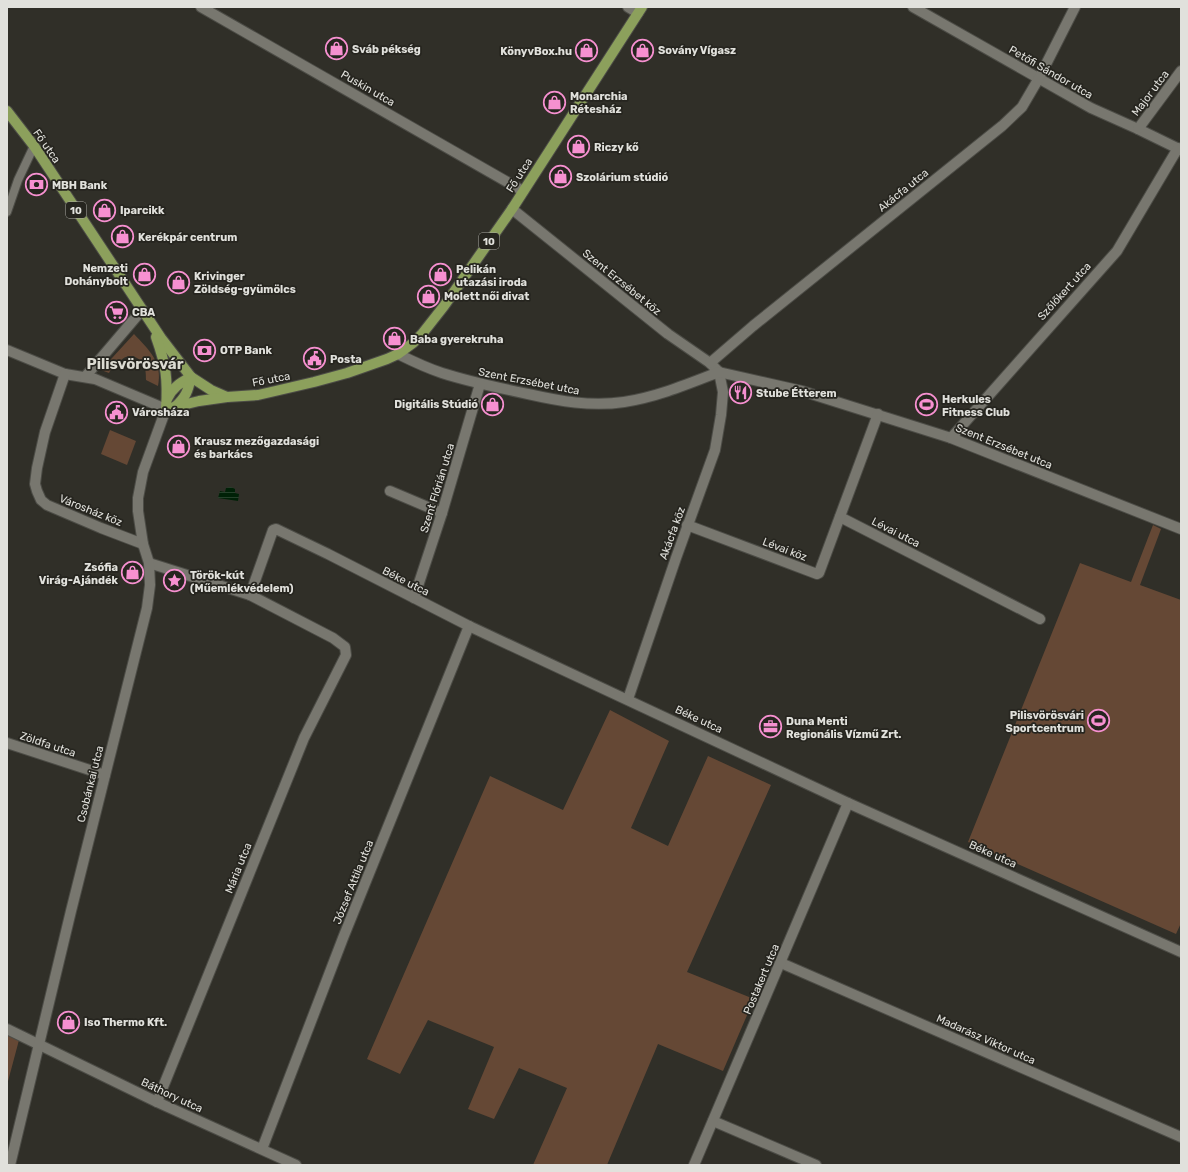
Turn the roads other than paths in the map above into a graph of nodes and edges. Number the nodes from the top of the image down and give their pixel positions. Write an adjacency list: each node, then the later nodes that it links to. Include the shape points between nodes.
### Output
1 (201, 7): 12 (street, Puskin utca)
2 (628, 7): 5 (street)
3 (913, 7): 7 (street, Petőfi Sándor utca)
4 (1075, 7): 7 (street, Akácfa utca)
5 (640, 10): 12 (main road, Fő utca / 10)
6 (1181, 71): 9 (street, Major utca)
7 (1039, 78): 9 (street, Petőfi Sándor utca, via 1091,108); 19 (street, Akácfa utca, via 1022,107 1002,126)
8 (7, 111): 10 (main road, Fő utca / 10)
9 (1138, 129): 11 (street, Petőfi Sándor utca)
10 (34, 146): 14 (street); 15 (main road, Fő utca / 10)
11 (1180, 149): 28 (street, Szőlőkert utca, via 1117,251)
12 (523, 191): 13 (main road, Fő utca / 10)
13 (512, 209): 18 (main road, Fő utca / 10, via 425,330); 19 (street, Szent Erzsébet köz, via 668,334)
14 (7, 212)
15 (142, 310): 16 (main road, Fő utca / 10); 22 (street)
16 (150, 322): 23 (main road, Fő utca / 10); 26 (main road, via 164,361)
17 (7, 350): 21 (street)
18 (398, 354): 24 (street, Szent Erzsébet utca, via 441,373); 25 (main road, Fő utca / 10, via 347,373 286,390)
19 (710, 363): 20 (street, Szent Erzsébet köz)
20 (719, 372): 24 (street, Szent Erzsébet utca, via 651,397 600,404 561,401); 27 (street, Szent Erzsébet utca, via 802,391); 32 (street, Akácfa köz, via 723,392 715,450)
21 (65, 374): 22 (street); 34 (street, Városház köz, via 45,432 37,468 35,484 41,500 47,506)
22 (85, 377): 26 (street)
23 (191, 377): 25 (main road, Fő utca / 10); 26 (main road, via 171,391); 26 (main road, via 187,393 182,400)
24 (480, 384): 30 (street, Szent Flórián utca)
25 (227, 397): 26 (main road)
26 (169, 405): 34 (street, Csobánkai utca, via 140,486 138,510)
27 (878, 414): 28 (street, Szent Erzsébet utca); 31 (street)
28 (951, 438): 33 (street, Szent Erzsébet utca)
29 (390, 491): 30 (street)
30 (442, 513): 37 (street, Szent Flórián utca)
31 (840, 517): 32 (street, Lévai köz, via 817,574); 38 (street, Lévai utca)
32 (688, 525): 40 (street, Akácfa köz)
33 (1181, 529)
34 (143, 544): 35 (street, Csobánkai utca)
35 (149, 563): 36 (street); 42 (street, Csobánkai utca, via 147,608)
36 (250, 595): 37 (street, Béke utca, via 273,530 276,529); 48 (street, Mária utca, via 326,634 345,647 346,655 304,738)
37 (414, 598): 39 (street, Béke utca)
38 (1040, 618)
39 (469, 626): 40 (street, Béke utca); 51 (street, József Attila utca, via 343,938)
40 (628, 699): 43 (street, Béke utca)
41 (7, 743): 42 (street, Zöldfa utca)
42 (105, 775): 47 (street, Csobánkai utca)
43 (848, 803): 44 (street, Béke utca); 45 (street, Postakert utca)
44 (1181, 952)
45 (781, 963): 49 (street, Postakert utca); 50 (street, Madarász Viktor utca)
46 (7, 1029): 47 (street, Báthory utca)
47 (38, 1045): 48 (street, Báthory utca); 52 (street, Csobánkai utca)
48 (157, 1102): 51 (street, Báthory utca)
49 (712, 1121): 54 (street, Postakert utca); 55 (street)
50 (1181, 1137)
51 (262, 1149): 53 (street, Báthory utca)
52 (10, 1165)
53 (296, 1165)
54 (694, 1165)
55 (816, 1165)

